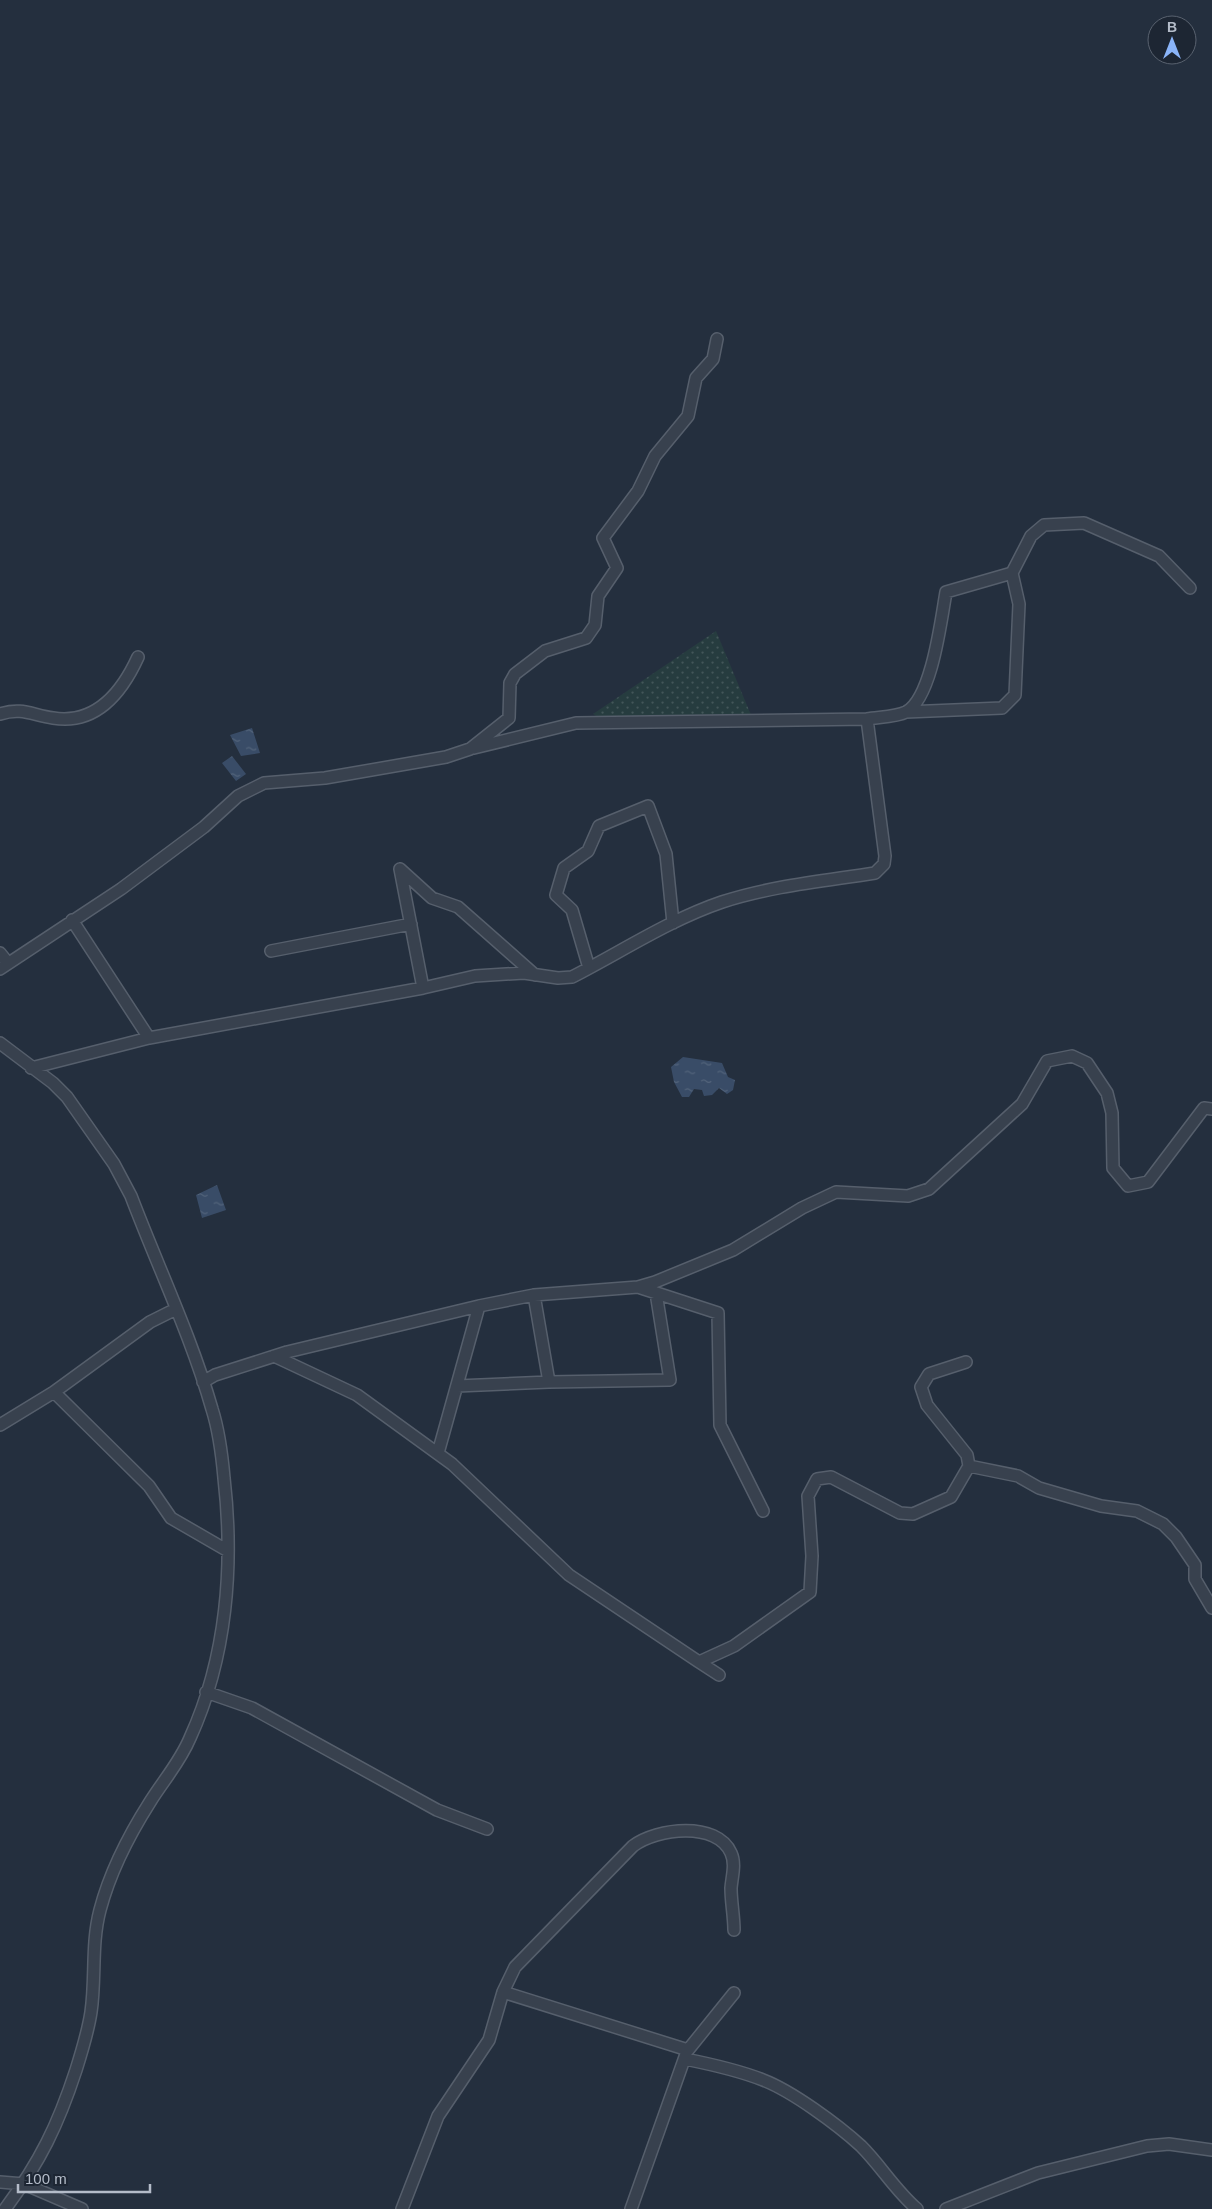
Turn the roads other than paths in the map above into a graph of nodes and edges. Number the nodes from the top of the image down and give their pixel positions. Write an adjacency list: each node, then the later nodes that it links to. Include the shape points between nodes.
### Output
1 (717, 338): 8 (street, via 713,359 696,378 688,416 655,456 638,491 603,538 617,568 598,596 595,625 586,638 545,651 515,674 510,683 509,718)
2 (1012, 573): 3 (street, via 1031,536 1044,525 1084,523 1160,556); 5 (street, via 946,592 932,669 918,700); 5 (street, via 1019,604 1015,695 1002,708)
3 (1190, 588)
4 (138, 657): 6 (street, via 112,697 97,711 74,718 54,718 19,710)
5 (906, 712): 7 (street)
6 (0, 714)
7 (867, 720): 8 (street, via 576,723); 10 (street, via 885,856 881,869 875,873 735,898)
8 (470, 749): 9 (street, via 446,757 325,778 264,783 238,796 204,828 121,889)
9 (72, 920): 14 (street); 18 (street)
10 (673, 923): 15 (street); 15 (street, via 666,854 648,806 599,826 588,851 564,868 556,895 572,910)
11 (411, 924): 12 (street); 16 (street, via 400,869 432,898 458,907); 17 (street)
12 (271, 951)
13 (0, 953): 14 (street)
14 (4, 966)
15 (589, 968): 16 (street, via 572,978)
16 (536, 975): 17 (street, via 494,974)
17 (423, 988): 18 (street)
18 (149, 1038): 20 (street)
19 (0, 1043): 20 (street)
20 (31, 1068): 26 (street, via 67,1097 114,1164 131,1196)
21 (1212, 1109): 22 (street, via 1204,1108 1148,1182 1128,1186 1112,1168 1112,1113 1107,1093 1087,1063 1072,1056 1047,1062 1022,1104 929,1189 908,1196 836,1192 802,1208 733,1250)
22 (638, 1287): 23 (street); 24 (street)
23 (656, 1293): 30 (street, via 670,1380); 36 (street, via 718,1313 720,1425)
24 (534, 1295): 25 (street); 30 (street)
25 (479, 1306): 27 (street); 31 (street)
26 (176, 1309): 29 (street); 32 (street, via 150,1322)
27 (274, 1356): 29 (street, via 214,1375); 34 (street, via 357,1395)
28 (966, 1362): 35 (street, via 929,1374 921,1387 927,1405 967,1455)
29 (203, 1382): 37 (street, via 218,1428 228,1510)
30 (549, 1382): 31 (street)
31 (457, 1386): 34 (street)
32 (54, 1392): 33 (street); 37 (street, via 149,1486 171,1518)
33 (0, 1425)
34 (438, 1454): 39 (street, via 569,1575)
35 (969, 1466): 38 (street, via 1018,1476 1039,1488 1101,1506 1136,1511 1163,1524 1176,1537 1194,1565 1194,1579); 39 (street, via 951,1496 913,1514 900,1513 831,1477 816,1479 808,1496 812,1556 810,1592 734,1646)
36 (762, 1511)
37 (228, 1552): 41 (street, via 222,1629)
38 (1212, 1608)
39 (700, 1662): 40 (street)
40 (719, 1675)
41 (206, 1692): 42 (street, via 252,1708 437,1810); 49 (street, via 191,1737 132,1831 100,1909 87,2036 53,2134)
42 (487, 1829)
43 (734, 1930): 44 (street, via 733,1869 728,1848 713,1838 692,1831 656,1834 633,1846 523,1958 507,1980)
44 (503, 1992): 46 (street); 52 (street, via 489,2040 438,2116)
45 (734, 1992): 46 (street)
46 (686, 2055): 53 (street); 54 (street, via 779,2088 838,2127 862,2148)
47 (1212, 2150): 55 (street, via 1169,2144 1147,2146 1038,2173)
48 (0, 2182): 49 (street)
49 (24, 2184): 50 (street); 51 (street)
50 (5, 2209)
51 (82, 2209)
52 (402, 2209)
53 (631, 2209)
54 (917, 2209)
55 (946, 2209)

